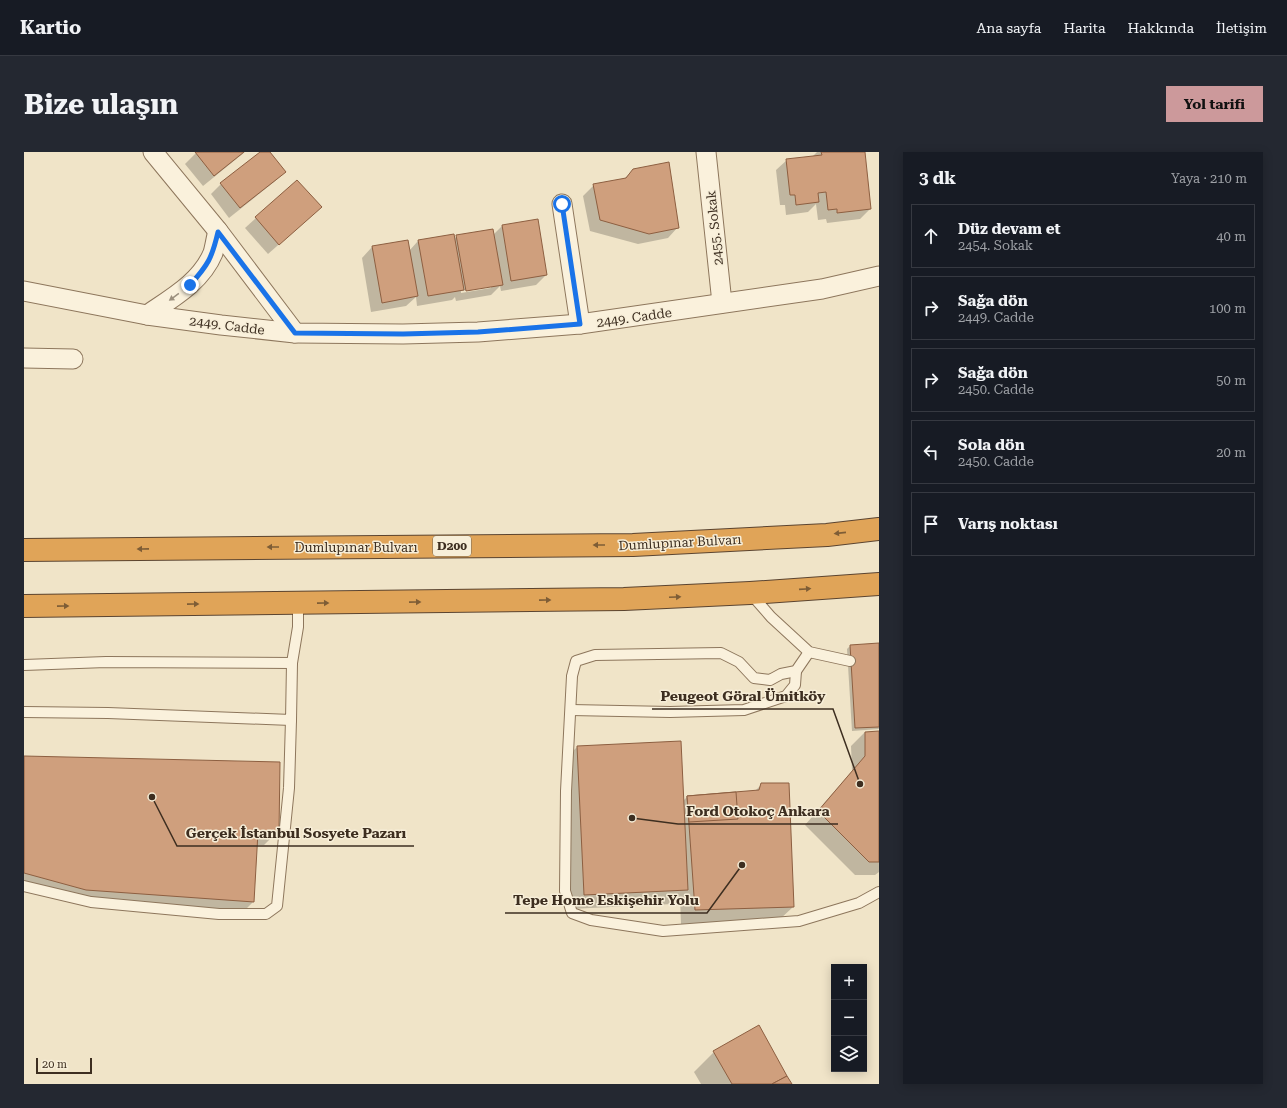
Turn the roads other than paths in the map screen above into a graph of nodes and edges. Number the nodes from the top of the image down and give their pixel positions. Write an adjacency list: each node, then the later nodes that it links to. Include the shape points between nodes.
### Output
1 (153, 152): 4 (street)
2 (706, 152): 7 (street, 2455. Sokak)
3 (562, 204): 9 (street)
4 (218, 232): 8 (street, one-way to 8, via 213,252 204,269 190,285); 10 (street)
5 (879, 276): 7 (street, 2449. Cadde, via 822,289)
6 (24, 291): 8 (street, 2449. Cadde)
7 (722, 304): 9 (street, 2449. Cadde)
8 (147, 315): 10 (street, 2449. Cadde)
9 (580, 324): 10 (street, 2449. Cadde, via 478,332)
10 (295, 333)
11 (24, 358): 12 (street)
12 (74, 359)
13 (879, 529): 14 (highway, Dumlupınar Bulvarı / D200, one-way to 14, via 827,535 633,545)
14 (24, 550)
15 (879, 584): 16 (highway, one-way to 15)
16 (750, 593): 17 (highway, one-way to 16, via 624,599); 19 (lane, via 771,617)
17 (298, 603): 18 (highway, one-way to 17); 21 (lane, via 298,627)
18 (24, 606)
19 (809, 652): 20 (lane); 23 (lane)
20 (850, 661)
21 (292, 663): 22 (lane, via 106,662); 26 (lane)
22 (24, 665)
23 (796, 671): 24 (lane, via 795,685 786,696 744,710); 24 (lane, via 781,674 770,680 754,678 739,662 721,653 595,655 576,661 572,676)
24 (571, 710): 28 (lane, via 566,790 565,892 572,913 591,920 664,932 799,921 859,903)
25 (24, 712): 26 (lane)
26 (291, 720): 27 (lane, via 290,788 277,906 266,914 219,914 91,902)
27 (24, 886)
28 (879, 892)

